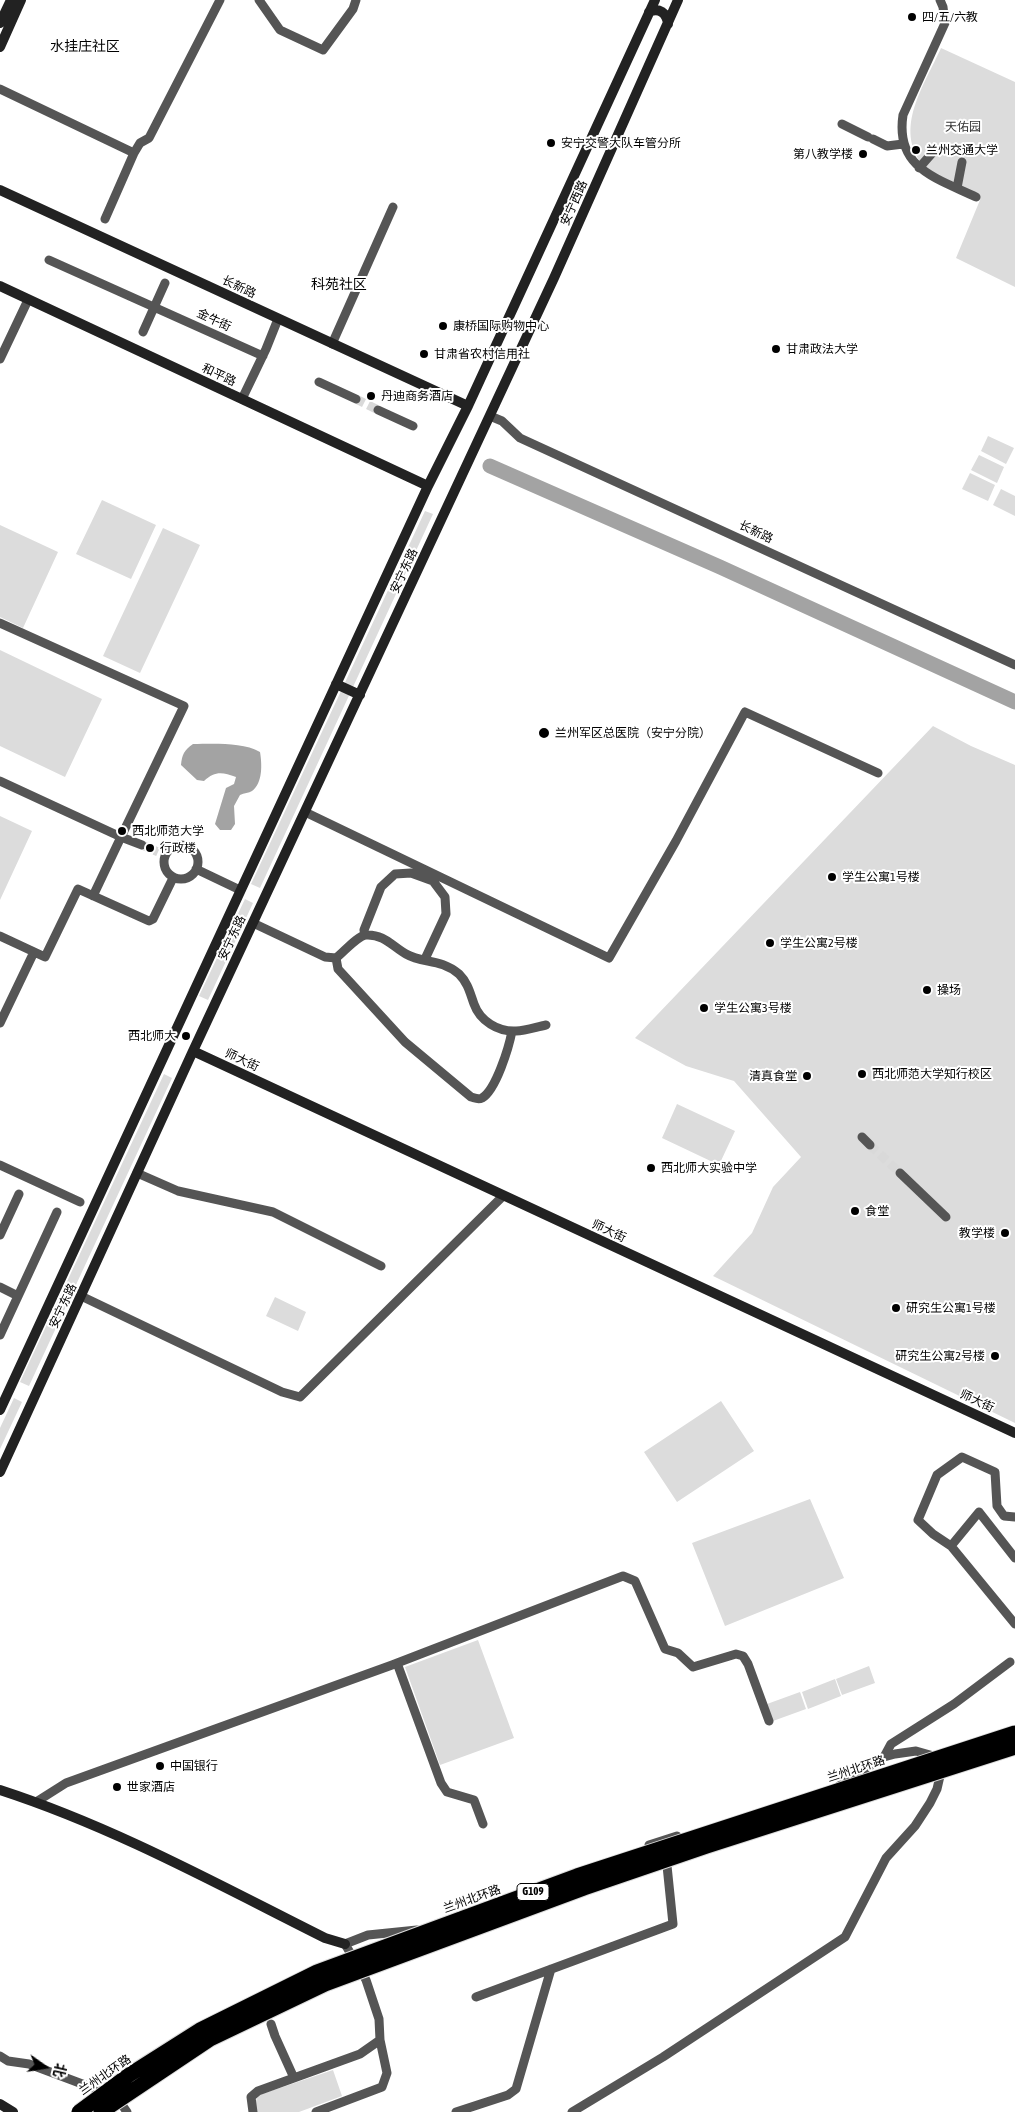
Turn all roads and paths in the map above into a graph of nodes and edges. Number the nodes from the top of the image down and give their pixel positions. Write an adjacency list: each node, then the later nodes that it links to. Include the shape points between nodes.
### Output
1 (11, 0): 10 (main road)
2 (21, 0): 12 (main road)
3 (220, 0): 17 (street, via 149,138)
4 (260, 0): 5 (street, via 280,30 323,50)
5 (356, 0)
6 (655, 0): 9 (main road, 安宁西路)
7 (678, 0): 11 (main road, 安宁西路)
8 (940, 0): 15 (street, via 945,23 903,114)
9 (649, 12): 11 (main road, via 662,12); 38 (main road, 安宁西路)
10 (0, 23)
11 (668, 24): 40 (main road, 安宁西路)
12 (0, 46)
13 (0, 89): 17 (street)
14 (842, 124): 15 (street, via 887,146)
15 (903, 144): 19 (street)
16 (934, 151): 19 (street)
17 (134, 153): 24 (street)
18 (962, 162): 20 (street)
19 (919, 168): 20 (street)
20 (957, 188): 22 (street)
21 (0, 190): 30 (main road, 长新路)
22 (976, 197)
23 (393, 207): 32 (street)
24 (105, 219)
25 (49, 260): 29 (street, 金牛街)
26 (165, 283): 29 (street)
27 (0, 286): 28 (main road, 和平路)
28 (28, 300): 34 (street); 36 (main road, 和平路)
29 (155, 307): 31 (street); 33 (street, 金牛街)
30 (278, 319): 32 (main road, 长新路); 33 (street)
31 (143, 332)
32 (332, 344): 38 (main road, 长新路)
33 (263, 356): 36 (street)
34 (0, 359)
35 (319, 382): 37 (street)
36 (242, 399): 42 (main road, 和平路)
37 (356, 399)
38 (468, 406): 42 (main road, 安宁东路)
39 (378, 410): 41 (street)
40 (490, 416): 44 (street, 长新路, via 502,421 520,438); 46 (main road, 安宁东路)
41 (413, 426)
42 (428, 486): 45 (main road, 安宁东路)
43 (0, 622): 50 (street, via 184,706)
44 (1015, 665)
45 (336, 684): 46 (main road); 54 (main road, 安宁东路)
46 (360, 695): 49 (main road, 安宁东路)
47 (878, 773): 49 (street, via 746,712 609,958)
48 (0, 781): 50 (street)
49 (305, 812): 56 (main road, 安宁东路)
50 (121, 837): 51 (street); 55 (street)
51 (142, 845)
52 (196, 870): 53 (street, via 187,879); 53 (street, via 197,856 188,846 175,845 161,853 164,868); 54 (street)
53 (173, 878): 55 (street, via 153,920 149,921)
54 (240, 890): 82 (main road, 安宁东路)
55 (93, 896): 59 (street, via 78,889 45,957)
56 (253, 923): 60 (street, via 325,957); 65 (main road, 安宁东路)
57 (365, 935): 60 (street, via 357,938); 61 (street, via 384,938 405,954); 61 (street, via 364,930 381,887 394,874 419,876 433,882 445,896 446,914)
58 (0, 936): 59 (street)
59 (34, 952): 62 (street)
60 (336, 958): 64 (street, via 338,969 405,1042 471,1097 484,1097 491,1087 509,1050)
61 (425, 959): 64 (street, via 444,964 459,974 469,986 481,1018)
62 (0, 1023)
63 (546, 1025): 64 (street)
64 (512, 1031)
65 (193, 1051): 69 (main road, 安宁东路); 72 (main road, 师大街)
66 (862, 1137): 67 (street)
67 (870, 1145)
68 (0, 1165): 73 (street)
69 (137, 1173): 77 (street, via 178,1191 273,1212); 80 (main road, 安宁东路)
70 (900, 1173): 75 (street)
71 (19, 1194): 76 (street)
72 (503, 1196): 80 (street, via 300,1396 282,1392); 83 (main road, 师大街)
73 (80, 1202)
74 (57, 1212): 79 (street)
75 (946, 1217)
76 (0, 1235)
77 (380, 1266)
78 (0, 1288): 79 (street)
79 (18, 1296): 81 (street)
80 (81, 1296): 84 (main road, 安宁东路)
81 (0, 1335)
82 (0, 1410)
83 (1015, 1433)
84 (0, 1472)
85 (1015, 1517): 86 (street, via 1004,1516 998,1510 995,1472 962,1457 937,1475 918,1520)
86 (951, 1546): 87 (street, via 980,1512); 88 (street)
87 (1015, 1558)
88 (1015, 1624)
89 (1010, 1662): 94 (street, via 954,1704 891,1744)
90 (397, 1663): 91 (street, via 623,1576 634,1580 665,1649 678,1653 693,1667 736,1654 743,1656); 96 (street, via 66,1784); 97 (street, via 441,1783 447,1792 474,1800)
91 (769, 1721)
92 (1015, 1732): 108 (highway, 兰州北环路 / G109, bridge, via 577,1876 317,1972 200,2030 129,2075)
93 (1015, 1746): 109 (highway, G109, bridge, via 584,1888 325,1984 210,2039)
94 (884, 1757): 98 (street, via 841,1784 788,1806); 114 (street, via 916,1751 930,1754 938,1762 940,1776 930,1803 915,1826 886,1858 845,1937 663,2057)
95 (0, 1790): 96 (main road)
96 (36, 1802): 99 (main road, via 133,1842 325,1938)
97 (483, 1824)
98 (664, 1840): 99 (street, via 420,1930 368,1935); 100 (street, via 673,1924)
99 (345, 1944): 103 (street, via 366,1980 379,2019)
100 (552, 1969): 101 (street); 113 (street, via 516,2089 508,2095)
101 (476, 1997)
102 (271, 2024): 105 (street)
103 (380, 2040): 105 (street, via 360,2054); 112 (street, via 387,2073 382,2087)
104 (0, 2056): 110 (street, via 93,2088 120,2102)
105 (294, 2078): 111 (street, via 258,2091 251,2097)
106 (0, 2104): 107 (main road)
107 (13, 2112)
108 (79, 2112)
109 (101, 2112)
110 (127, 2112)
111 (253, 2112)
112 (316, 2112)
113 (456, 2112)
114 (572, 2112)

